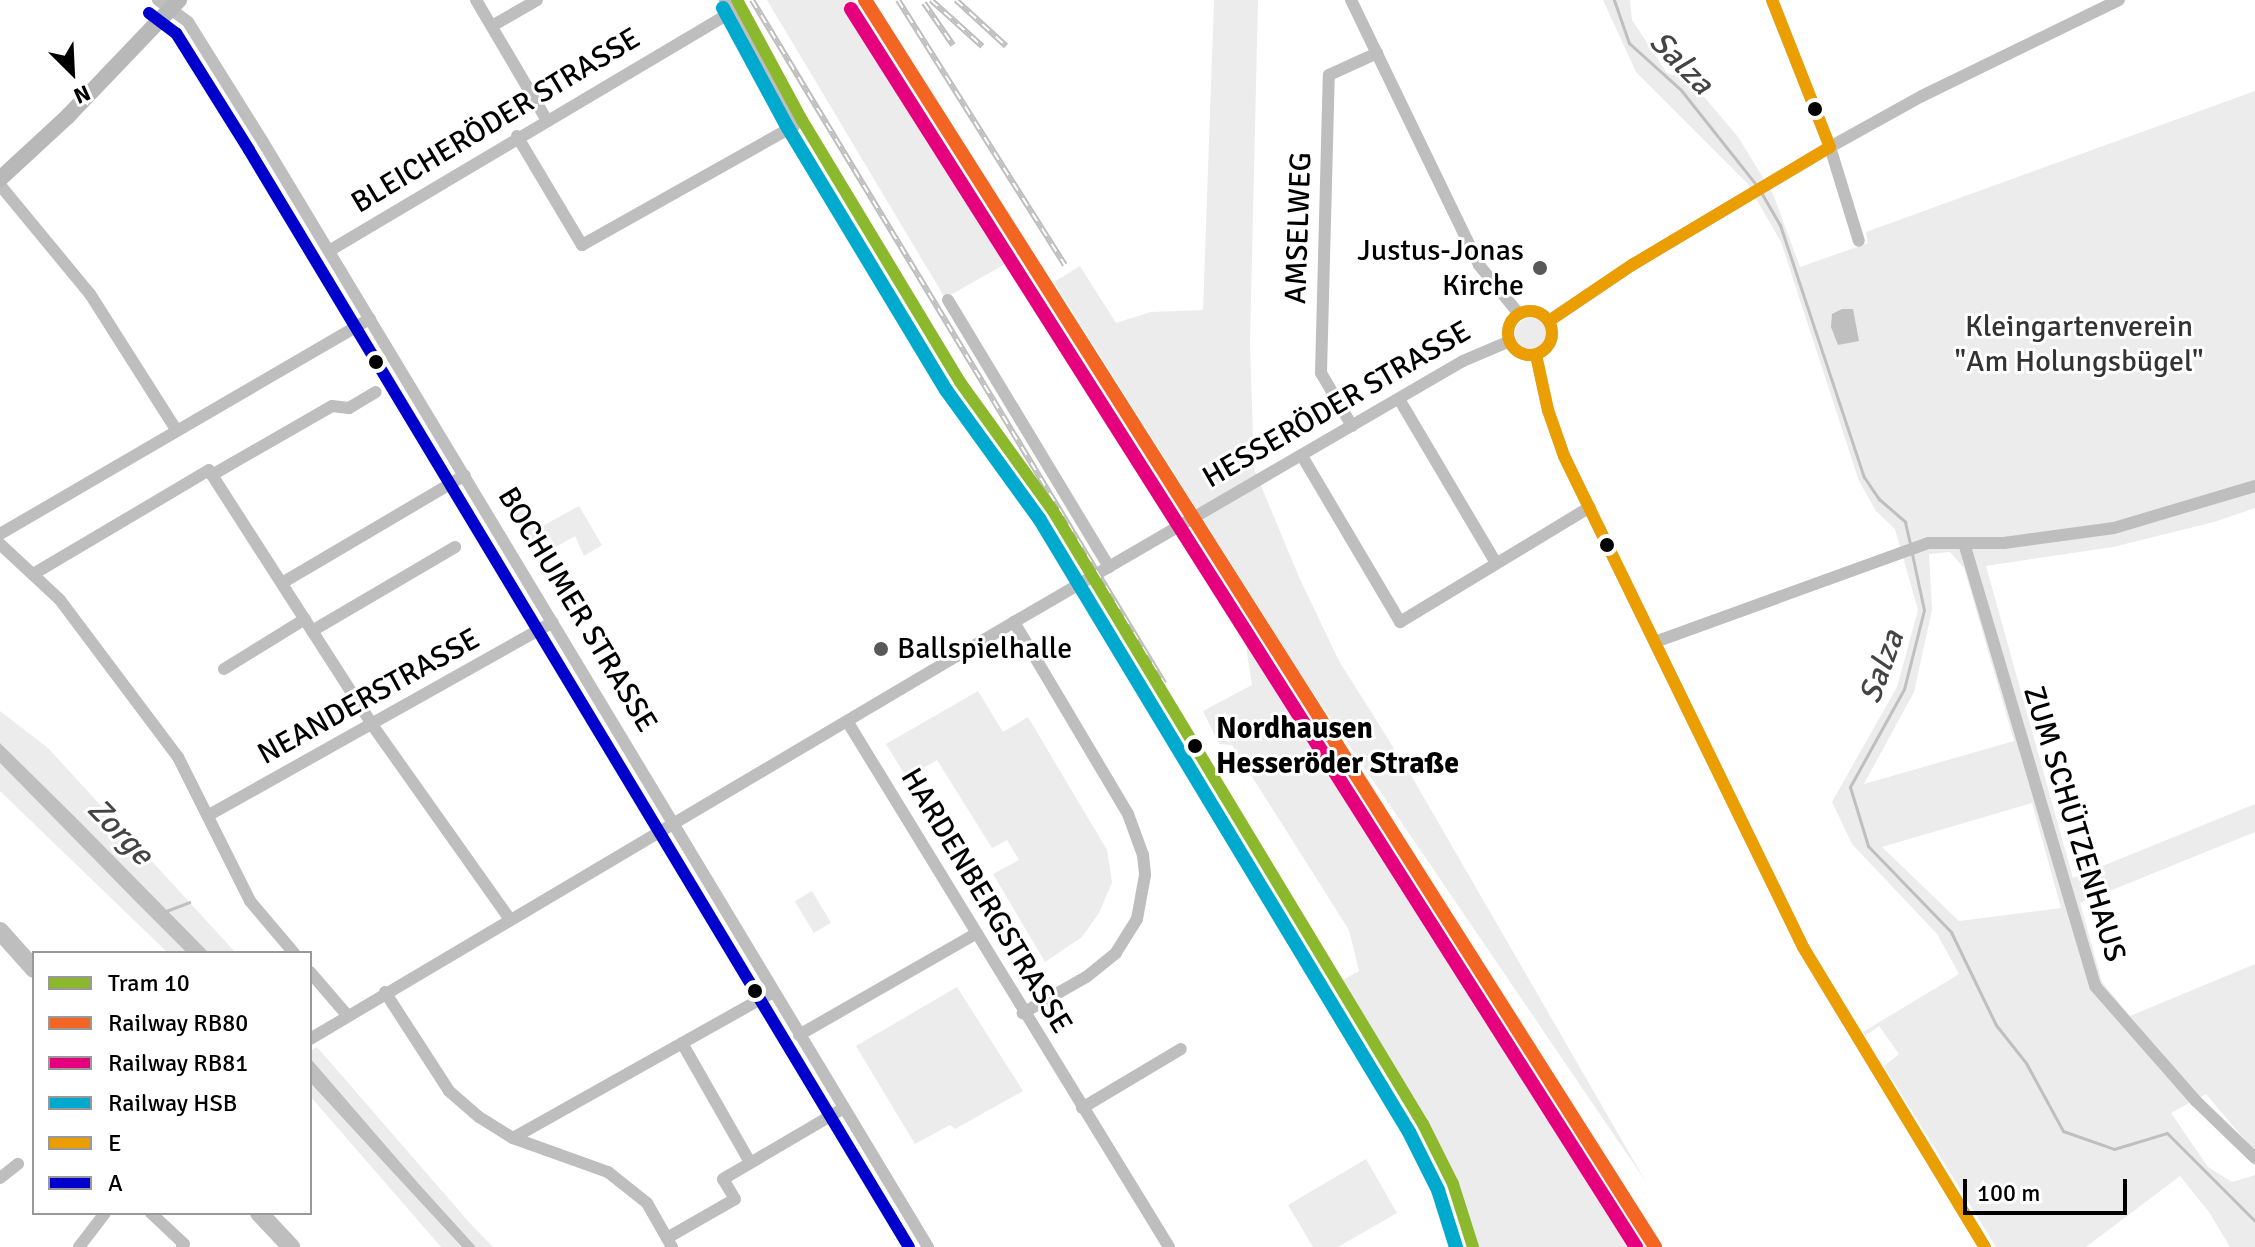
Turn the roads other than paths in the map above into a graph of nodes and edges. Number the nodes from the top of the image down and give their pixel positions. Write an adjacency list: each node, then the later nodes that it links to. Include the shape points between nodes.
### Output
1 (476, 0): 8 (street)
2 (537, 0): 8 (street)
3 (1351, 0): 9 (street)
4 (1773, 0): 12 (street)
5 (2119, 0): 12 (street)
6 (170, 3): 13 (main road); 15 (street, BOCHUMER STRASSE, via 188,22)
7 (728, 6): 10 (street, BLEICHERÖDER STRASSE); 11 (street, via 794,126 582,245)
8 (492, 26): 10 (street)
9 (1377, 53): 17 (street, via 1479,265); 24 (street, AMSELWEG, via 1329,75 1321,373)
10 (546, 119): 11 (street, BLEICHERÖDER STRASSE)
11 (517, 136): 15 (street, BLEICHERÖDER STRASSE)
12 (1830, 147): 14 (street); 19 (street)
13 (0, 182): 25 (street, via 90,294)
14 (1859, 241)
15 (329, 251): 18 (street, BOCHUMER STRASSE)
16 (948, 300): 36 (street)
17 (1519, 314): 19 (street, via 1536,312); 20 (street, via 1511,322)
18 (370, 319): 25 (street); 28 (street, BOCHUMER STRASSE)
19 (1549, 321): 21 (street, via 1550,343)
20 (1510, 341): 21 (street, via 1521,353); 23 (street, HESSERÖDER STRASSE)
21 (1536, 355): 30 (street, via 1552,421)
22 (376, 392): 27 (street, via 349,408 332,406)
23 (1399, 399): 24 (street, HESSERÖDER STRASSE); 35 (street)
24 (1352, 426): 26 (street, HESSERÖDER STRASSE)
25 (177, 431): 31 (street)
26 (1302, 456): 35 (street, via 1400,622); 36 (street, HESSERÖDER STRASSE)
27 (212, 475): 37 (street, via 209,470); 38 (street)
28 (465, 475): 38 (street); 40 (street, BOCHUMER STRASSE)
29 (2255, 486): 32 (street, via 2114,528)
30 (1590, 507): 35 (street); 43 (street)
31 (0, 534)
32 (1964, 543): 43 (street, via 1904,551); 66 (street, ZUM SCHÜTZENHAUS, via 2095,986 2196,1101)
33 (0, 544): 37 (street)
34 (455, 547): 42 (street)
35 (1496, 563)
36 (1109, 567): 41 (street, HESSERÖDER STRASSE)
37 (35, 573): 47 (street, via 178,757)
38 (282, 583): 39 (street)
39 (305, 619): 42 (street); 44 (street)
40 (553, 622): 46 (street, NEANDERSTRASSE); 48 (street, BOCHUMER STRASSE)
41 (1014, 622): 45 (street, HESSERÖDER STRASSE); 57 (street, via 1128,814 1145,875 1137,919 1116,953)
42 (312, 631): 46 (street)
43 (1655, 642): 79 (street, via 1803,947)
44 (224, 669)
45 (847, 721): 48 (street, HESSERÖDER STRASSE); 51 (street, HARDENBERGSTRASSE)
46 (373, 726): 47 (street, NEANDERSTRASSE); 49 (street)
47 (209, 815): 52 (street, via 250,901)
48 (674, 823): 49 (street, HESSERÖDER STRASSE); 56 (street, BOCHUMER STRASSE)
49 (509, 918): 55 (street, HESSERÖDER STRASSE)
50 (1, 933): 53 (main road)
51 (975, 934): 57 (street, HARDENBERGSTRASSE); 59 (street)
52 (292, 951)
53 (32, 967)
54 (312, 974): 58 (street)
55 (385, 992): 58 (street, HESSERÖDER STRASSE); 65 (street, via 449,1091)
56 (773, 992): 59 (street, BOCHUMER STRASSE); 61 (street)
57 (1023, 1013): 64 (street, HARDENBERGSTRASSE)
58 (347, 1015): 60 (street, HESSERÖDER STRASSE)
59 (799, 1035): 63 (street, BOCHUMER STRASSE)
60 (312, 1037)
61 (682, 1043): 65 (street); 67 (street)
62 (1181, 1049): 64 (street)
63 (844, 1108): 67 (street); 77 (street, BOCHUMER STRASSE)
64 (1082, 1108): 78 (street, HARDENBERGSTRASSE)
65 (513, 1138): 73 (street, via 608,1172 647,1203)
66 (2255, 1158)
67 (750, 1162): 73 (street, via 723,1179 735,1199)
68 (18, 1164): 69 (street)
69 (0, 1178)
70 (103, 1215): 75 (street)
71 (153, 1215): 76 (street)
72 (261, 1215): 74 (main road)
73 (670, 1242)
74 (284, 1244)
75 (79, 1247)
76 (182, 1247)
77 (928, 1247)
78 (1169, 1247)
79 (1985, 1247)

